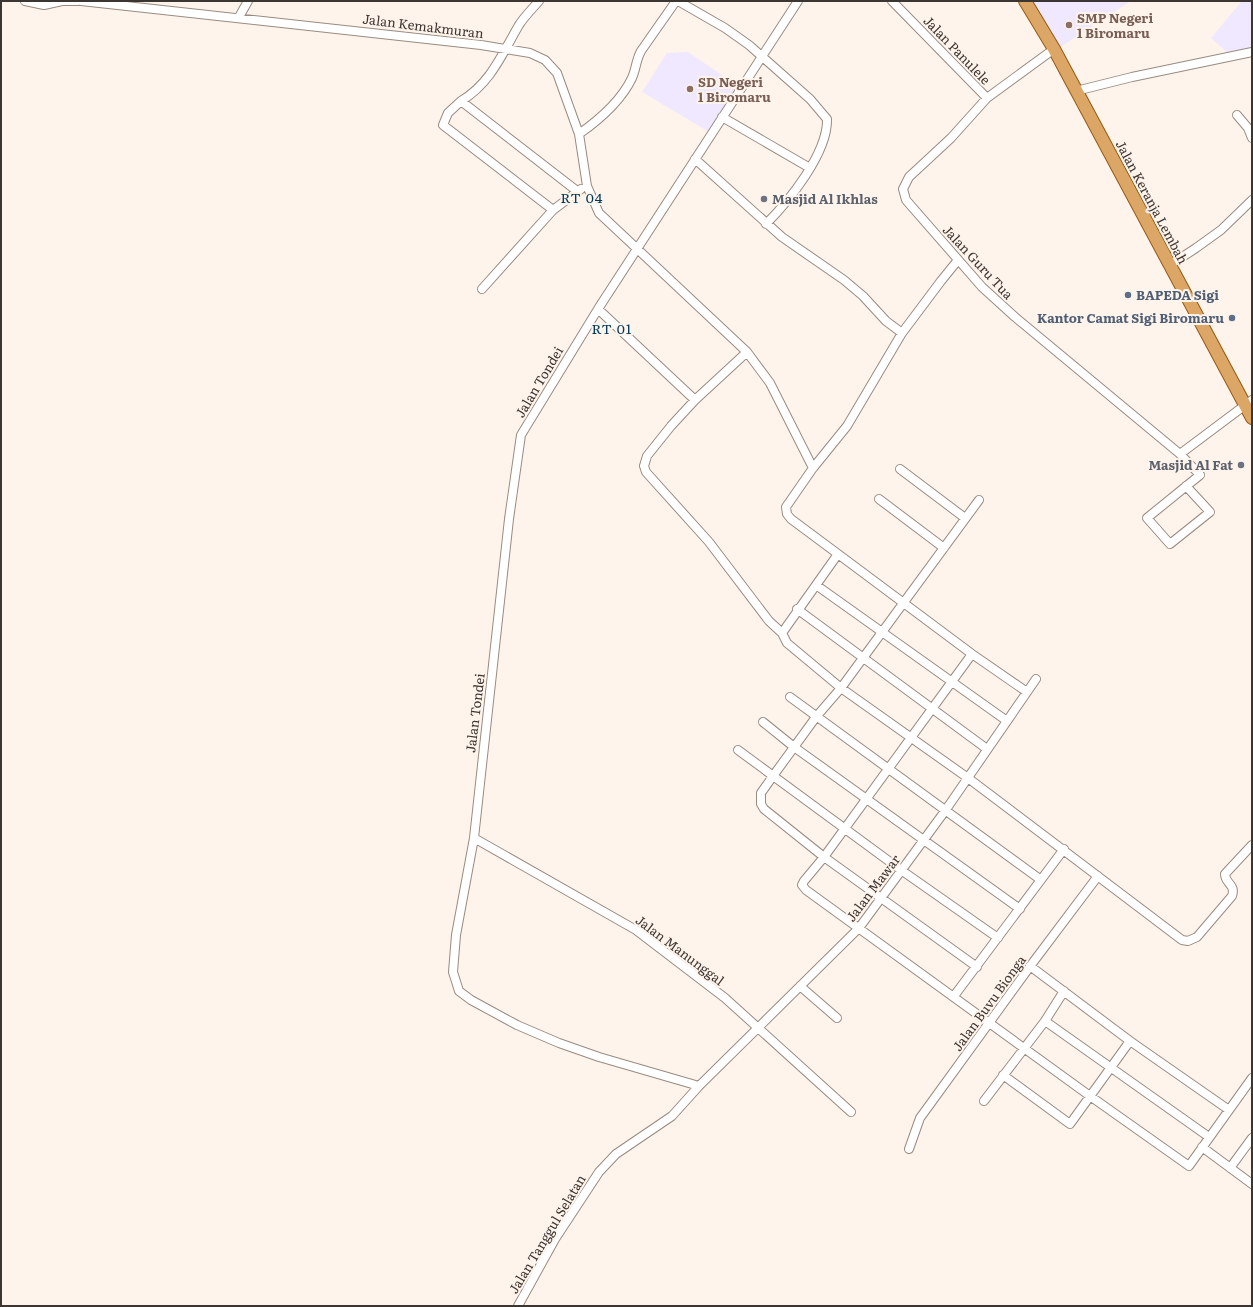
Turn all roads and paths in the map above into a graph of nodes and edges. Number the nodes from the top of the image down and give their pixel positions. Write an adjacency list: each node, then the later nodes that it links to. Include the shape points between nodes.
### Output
1 (25, 1): 2 (street, Jalan Kemakmuran, via 44,5)
2 (79, 1): 3 (street, Jalan Kemakmuran)
3 (96, 1): 10 (street, Jalan Kemakmuran)
4 (248, 1): 10 (street)
5 (539, 1): 11 (street, via 520,24)
6 (677, 1): 14 (street, via 733,33); 20 (street, via 641,51 627,86 609,109)
7 (798, 1): 14 (street, Jalan Tondei)
8 (892, 1): 16 (street, Jalan Panulele)
9 (1025, 1): 12 (main road, Jalan Keranja Lembah)
10 (239, 17): 11 (street, Jalan Kemakmuran)
11 (507, 49): 17 (street, via 477,91); 20 (street, Jalan Kemakmuran, via 534,54 552,66 562,83)
12 (1054, 49): 15 (main road, Jalan Keranja Lembah); 16 (street, Jalan Guru Tua)
13 (1252, 52): 15 (street, via 1132,77)
14 (762, 56): 19 (street, Jalan Tondei); 23 (street, via 828,119)
15 (1076, 92): 31 (main road, Jalan Keranja Lembah)
16 (987, 98): 30 (street, Jalan Guru Tua, via 951,138 909,177 903,188 906,200)
17 (460, 101): 25 (street); 27 (street, via 448,113 443,125)
18 (1237, 116): 21 (street, via 1248,128)
19 (722, 117): 22 (street, Jalan Tondei); 23 (street)
20 (579, 134): 24 (street, Jalan Kemakmuran)
21 (1252, 138)
22 (695, 159): 28 (street); 29 (street, Jalan Tondei)
23 (810, 168): 28 (street, via 793,195)
24 (587, 186): 25 (street); 29 (street, Jalan Kemakmuran, via 599,214)
25 (577, 191): 27 (street)
26 (1252, 200): 31 (street, via 1221,230)
27 (553, 210): 32 (street)
28 (766, 224): 34 (street, via 793,246 844,280)
29 (638, 249): 33 (street, Jalan Tondei); 35 (street, Jalan Kemakmuran)
30 (958, 260): 34 (street); 39 (street, Jalan Guru Tua, via 982,287 1015,317)
31 (1170, 264): 37 (main road, Jalan Keranja Lembah)
32 (482, 289)
33 (598, 309): 36 (street); 74 (street, Jalan Tondei, via 520,439)
34 (902, 334): 40 (street, via 847,426)
35 (747, 352): 36 (street); 40 (street, Jalan Kemakmuran, via 770,383)
36 (695, 400): 52 (street, via 647,456 644,466 646,472 709,542 768,621)
37 (1248, 403): 38 (main road, Jalan Keranja Lembah); 39 (street)
38 (1252, 418)
39 (1180, 454): 42 (street, Jalan Guru Tua, via 1200,475)
40 (813, 468): 47 (street, via 786,507 787,514 797,525)
41 (900, 469): 45 (street)
42 (1186, 486): 42 (street, via 1147,518 1170,544 1210,512)
43 (879, 499): 46 (street)
44 (978, 500): 45 (street)
45 (966, 518): 46 (street)
46 (944, 548): 49 (street)
47 (838, 554): 48 (street); 49 (street)
48 (816, 585): 50 (street); 51 (street)
49 (904, 603): 51 (street); 53 (street)
50 (797, 609): 52 (street); 54 (street)
51 (882, 632): 54 (street); 56 (street)
52 (782, 633): 57 (street, via 786,643)
53 (972, 654): 56 (street); 58 (street)
54 (863, 657): 57 (street); 60 (street)
55 (1036, 679): 58 (street, Jalan Mawar)
56 (952, 683): 60 (street); 62 (street)
57 (841, 688): 61 (street); 64 (street)
58 (1027, 692): 62 (street, Jalan Mawar)
59 (790, 697): 61 (street)
60 (931, 709): 64 (street); 67 (street)
61 (816, 717): 65 (street); 68 (street)
62 (1007, 721): 67 (street, Jalan Mawar)
63 (762, 722): 65 (street)
64 (911, 737): 68 (street); 70 (street)
65 (794, 747): 69 (street); 71 (street)
66 (738, 750): 69 (street)
67 (988, 750): 70 (street, Jalan Mawar)
68 (888, 770): 71 (street); 72 (street)
69 (772, 776): 73 (street); 78 (street, via 761,793 761,804 764,809)
70 (968, 778): 72 (street, Jalan Mawar); 77 (street)
71 (866, 799): 73 (street); 75 (street)
72 (945, 810): 75 (street, Jalan Mawar); 81 (street)
73 (844, 828): 78 (street); 79 (street)
74 (474, 838): 94 (street, Jalan Manunggal, via 636,930 725,998); 100 (street, Jalan Tondei, via 456,935 452,972 459,991 494,1013 559,1043)
75 (923, 840): 79 (street, Jalan Mawar); 83 (street)
76 (1252, 845): 80 (street, via 1225,874 1225,878 1233,886 1232,896 1197,936 1188,941 1182,940)
77 (1064, 849): 80 (street); 81 (street)
78 (824, 857): 82 (street); 84 (street, via 802,885)
79 (901, 870): 82 (street, Jalan Mawar); 85 (street)
80 (1098, 876): 86 (street, Jalan Buvu Bionga)
81 (1041, 880): 83 (street)
82 (881, 898): 84 (street, Jalan Mawar); 87 (street)
83 (1020, 909): 85 (street)
84 (859, 928): 88 (street, Jalan Mawar); 90 (street)
85 (998, 938): 87 (street)
86 (1030, 966): 89 (street); 93 (street, Jalan Buvu Bionga)
87 (977, 967): 90 (street)
88 (800, 986): 91 (street); 94 (street, Jalan Mawar)
89 (1064, 992): 92 (street); 95 (street)
90 (954, 996): 93 (street)
91 (837, 1018)
92 (1045, 1021): 96 (street); 97 (street)
93 (990, 1022): 96 (street); 108 (street, Jalan Buvu Bionga, via 920,1118)
94 (758, 1029): 100 (street, Jalan Mawar); 104 (street, Jalan Manunggal)
95 (1130, 1041): 97 (street); 103 (street)
96 (1024, 1047): 98 (street); 101 (street)
97 (1111, 1066): 101 (street); 105 (street)
98 (1003, 1075): 101 (street, via 1070,1124); 102 (street)
99 (1252, 1078): 103 (street)
100 (699, 1086): 111 (street, Jalan Tanggul Selatan, via 672,1116 616,1154 599,1172 555,1239)
101 (1090, 1096): 107 (street, via 1189,1166)
102 (984, 1101)
103 (1229, 1110): 105 (street)
104 (851, 1112)
105 (1209, 1138): 107 (street)
106 (1252, 1138): 109 (street)
107 (1202, 1147): 109 (street)
108 (909, 1149)
109 (1230, 1168): 110 (street)
110 (1252, 1184)
111 (518, 1306)

